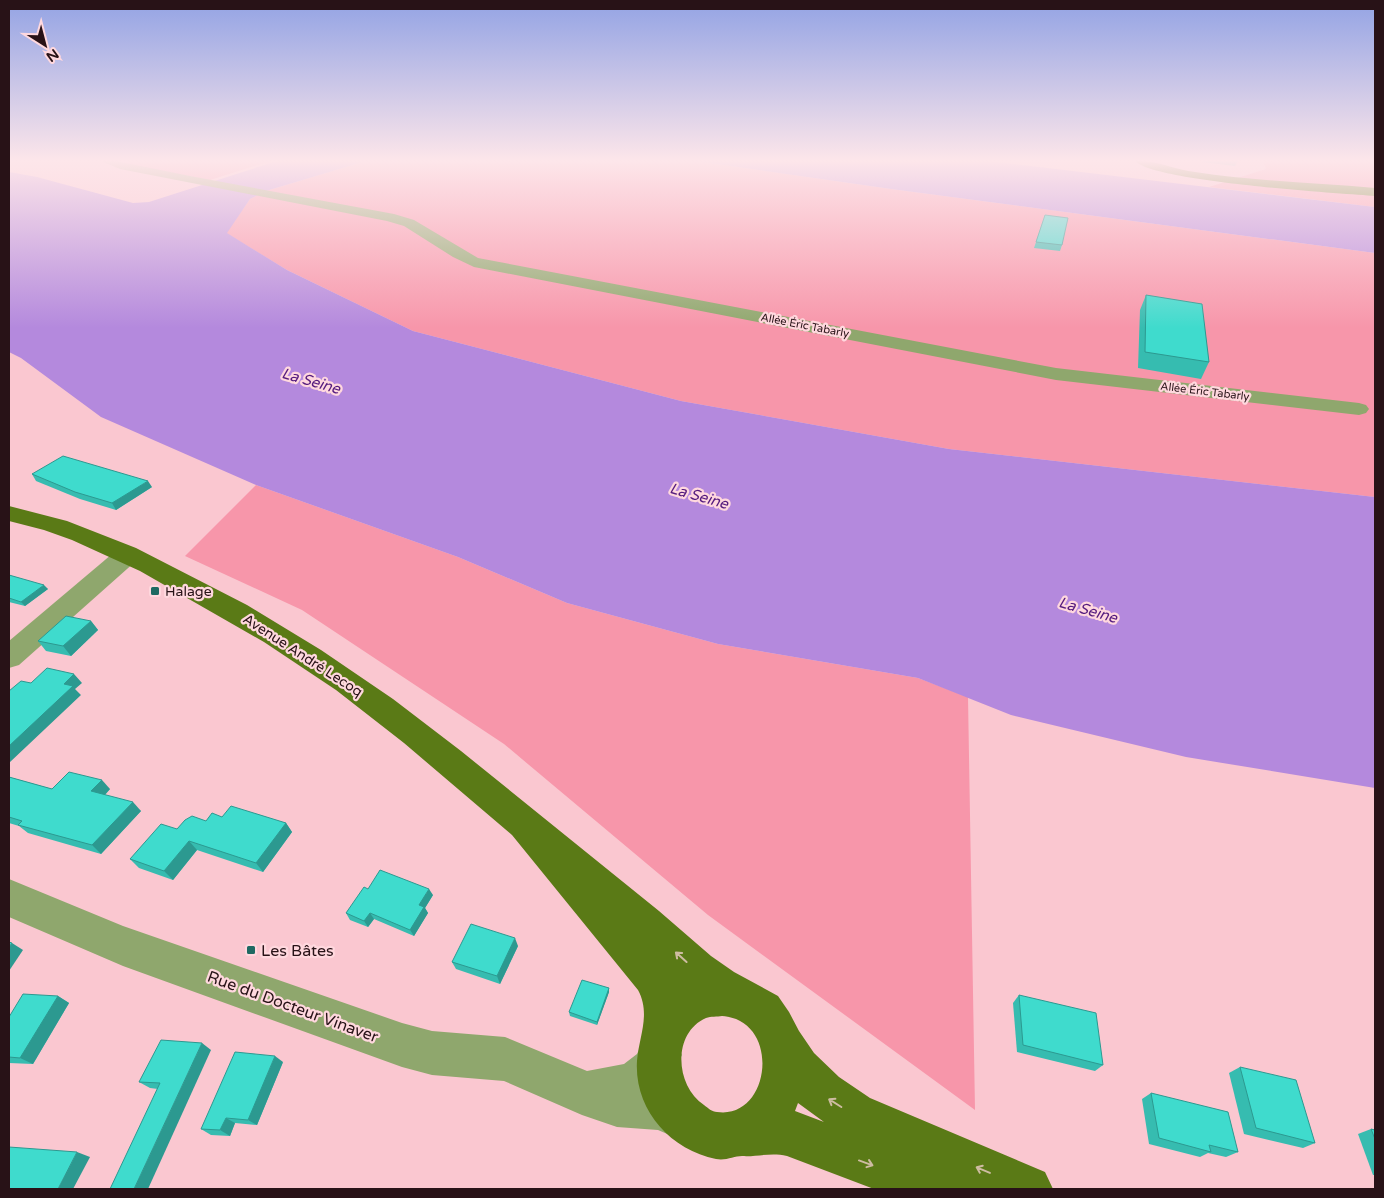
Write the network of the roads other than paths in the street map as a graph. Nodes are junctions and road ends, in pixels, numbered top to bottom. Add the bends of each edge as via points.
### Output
1 (388, 217) edge
2 (1358, 409) dead end
3 (9, 498) edge
4 (9, 513) edge
5 (57, 525) junction
6 (127, 555) junction
7 (9, 657) edge
8 (525, 824) junction
9 (9, 898) edge
10 (734, 996) junction
11 (782, 1043) junction
12 (662, 1047) junction
13 (582, 1092) junction
14 (679, 1116) junction
15 (736, 1135) junction
16 (949, 1189) edge
17 (1028, 1189) edge

1 - 2 street, Allée Éric Tabarly via 409,223 474,262 1056,374
3 - 5 main road, Avenue André Lecoq via 34,508
4 - 5 main road, Avenue André Lecoq
5 - 6 main road, Avenue André Lecoq
6 - 7 street
6 - 8 main road, Avenue André Lecoq via 239,613 317,662 402,723
10 -> 8 main road via 697,972
8 - 12 main road via 653,975 667,1020
9 - 13 street, Rue du Docteur Vinaver via 123,946 402,1045 432,1054 505,1060
10 - 11 main road via 763,1012
10 - 12 main road via 718,994 689,1004 669,1025
11 - 15 main road via 786,1063 778,1100 768,1117 753,1129
17 -> 11 main road via 854,1114 817,1090 801,1075
12 - 13 street, Rue du Docteur Vinaver via 656,1066 643,1079 605,1092
12 - 14 main road via 660,1071 663,1087
13 - 14 street, Rue du Docteur Vinaver via 617,1104 662,1107
14 - 15 main road via 706,1134
15 -> 16 main road via 774,1130 787,1132

